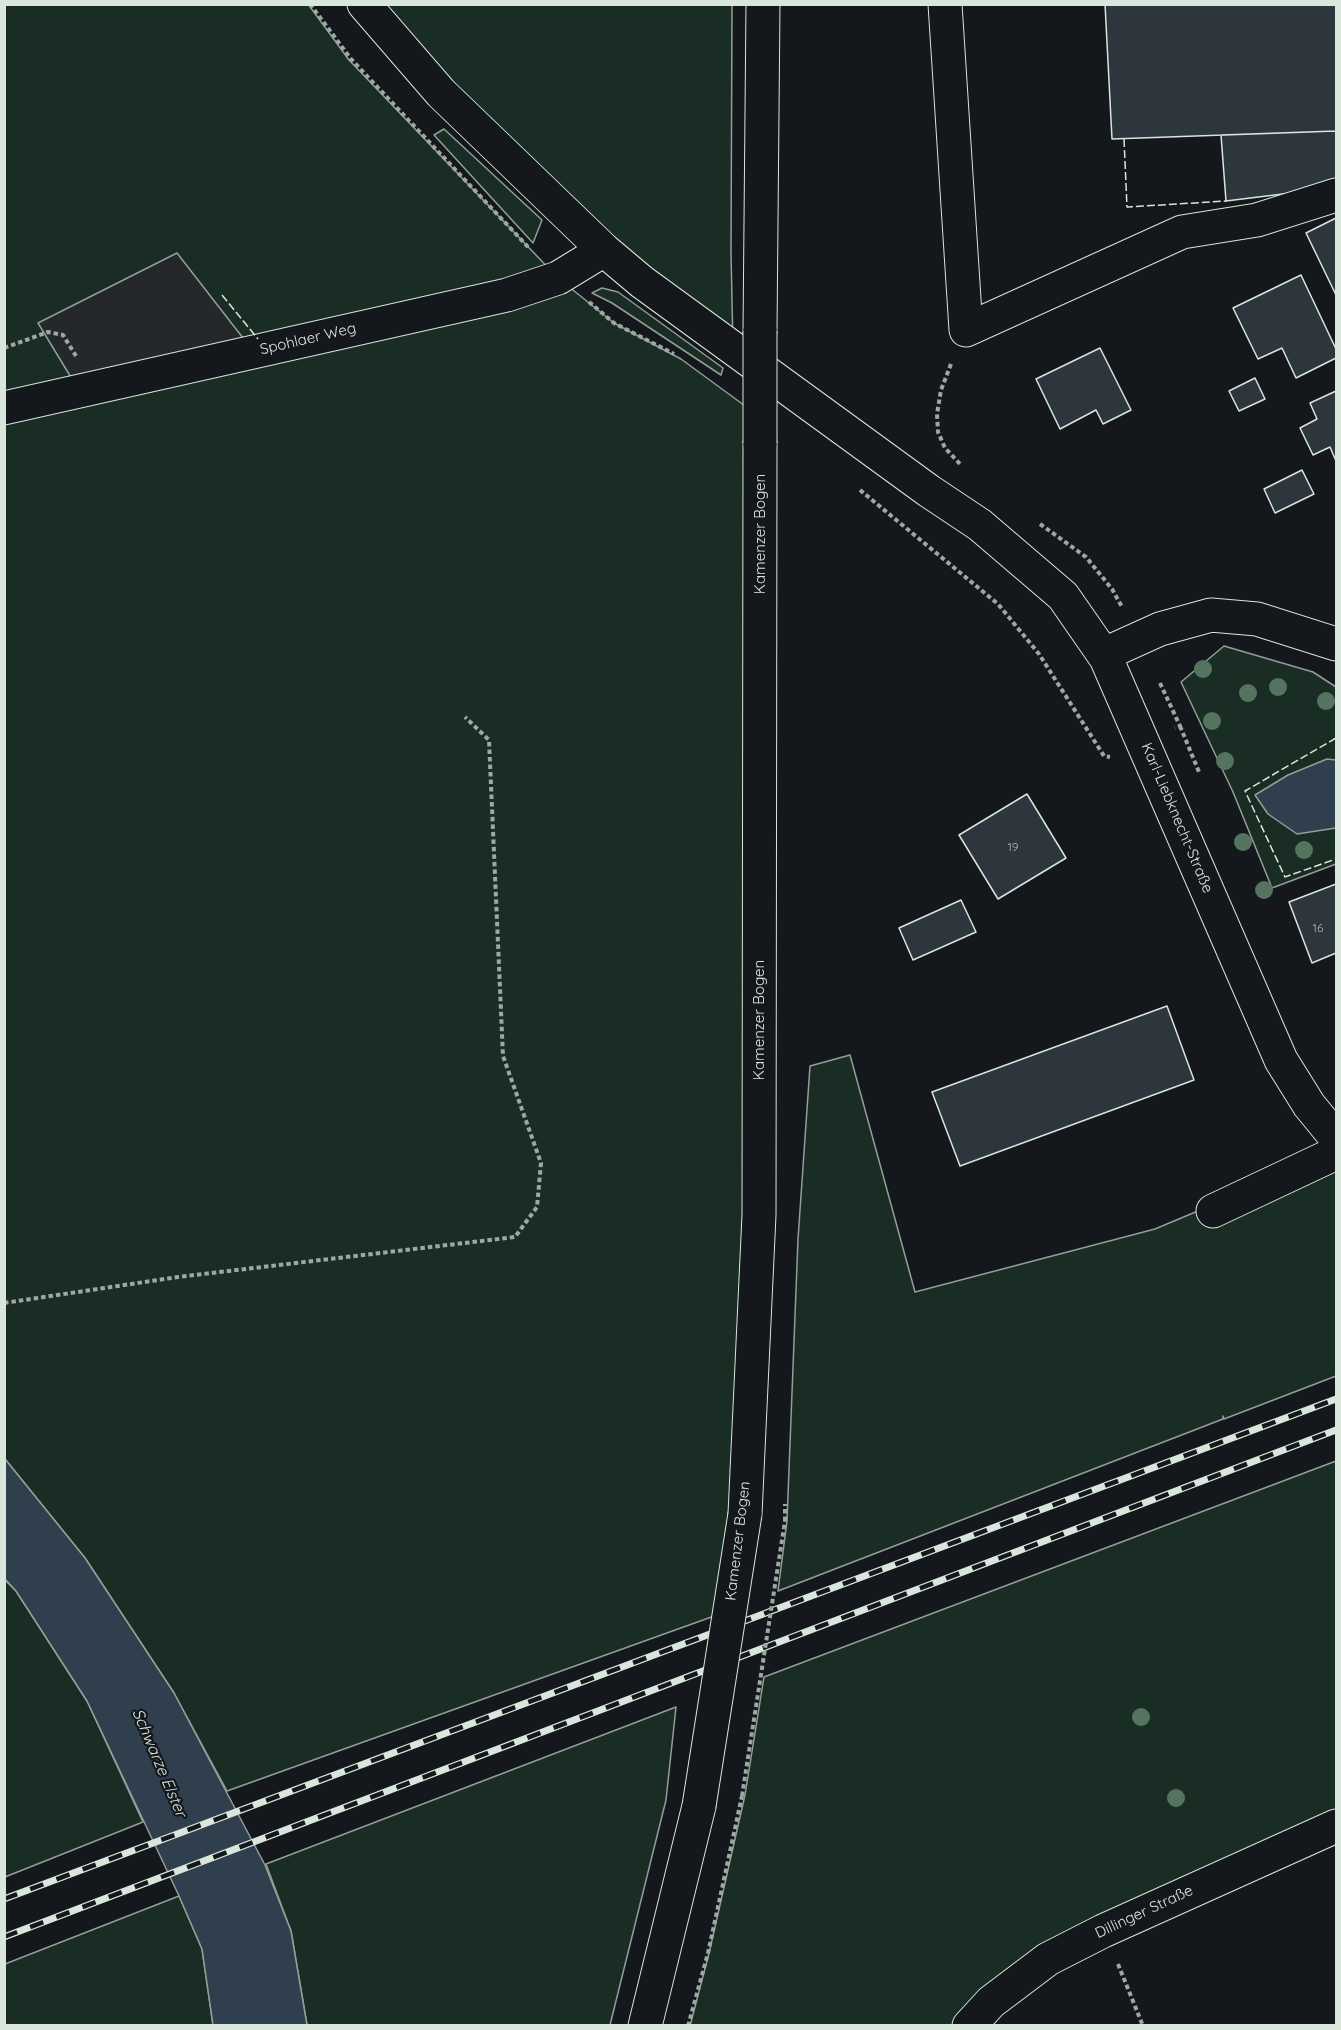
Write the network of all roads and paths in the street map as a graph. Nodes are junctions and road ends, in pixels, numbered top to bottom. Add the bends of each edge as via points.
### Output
1 (310, 4) edge
2 (364, 4) edge
3 (762, 4) edge
4 (945, 4) edge
5 (1336, 195) edge
6 (604, 250) junction
7 (558, 278) junction
8 (4, 348) edge
9 (681, 358) dead end
10 (96, 387) junction
11 (4, 408) edge
12 (851, 483) dead end
13 (1336, 644) edge
14 (1106, 657) junction
15 (465, 717) dead end
16 (1145, 743) junction
17 (1336, 1138) edge
18 (1336, 1153) edge
19 (1213, 1211) dead end
20 (4, 1303) edge
21 (785, 1521) dead end
22 (1336, 1826) edge
23 (1103, 1930) junction
24 (645, 2025) edge
25 (688, 2025) edge
26 (969, 2025) edge
27 (1143, 2025) edge

1 - 7 path via 351,59
2 - 6 main road, Karl-Liebknecht-Straße via 441,93
3 - 24 main road, Kamenzer Bogen, bridge via 759,1215 745,1514 699,1806
4 - 5 main road via 966,330 1182,232 1257,220
6 - 7 main road, Spohlaer Weg
6 - 14 main road, Karl-Liebknecht-Straße via 652,289 981,525 1063,596
7 - 9 path via 614,323
7 - 10 main road, Spohlaer Weg via 507,295
8 - 10 path via 48,332 63,335
10 - 11 main road, Spohlaer Weg
12 - 16 path via 998,604 1039,654 1104,756 1117,758
13 - 14 main road via 1257,619 1211,615 1160,628
14 - 16 main road, Karl-Liebknecht-Straße
15 - 20 path via 489,740 503,1056 541,1163 537,1207 515,1237 178,1277
16 - 17 main road, Karl-Liebknecht-Straße via 1281,1060 1309,1105
18 - 19 main road
21 - 25 path, bridge via 742,1796
22 - 23 main road, Dillinger Straße
23 - 26 main road, Dillinger Straße via 1048,1959 991,2002
23 - 27 path

